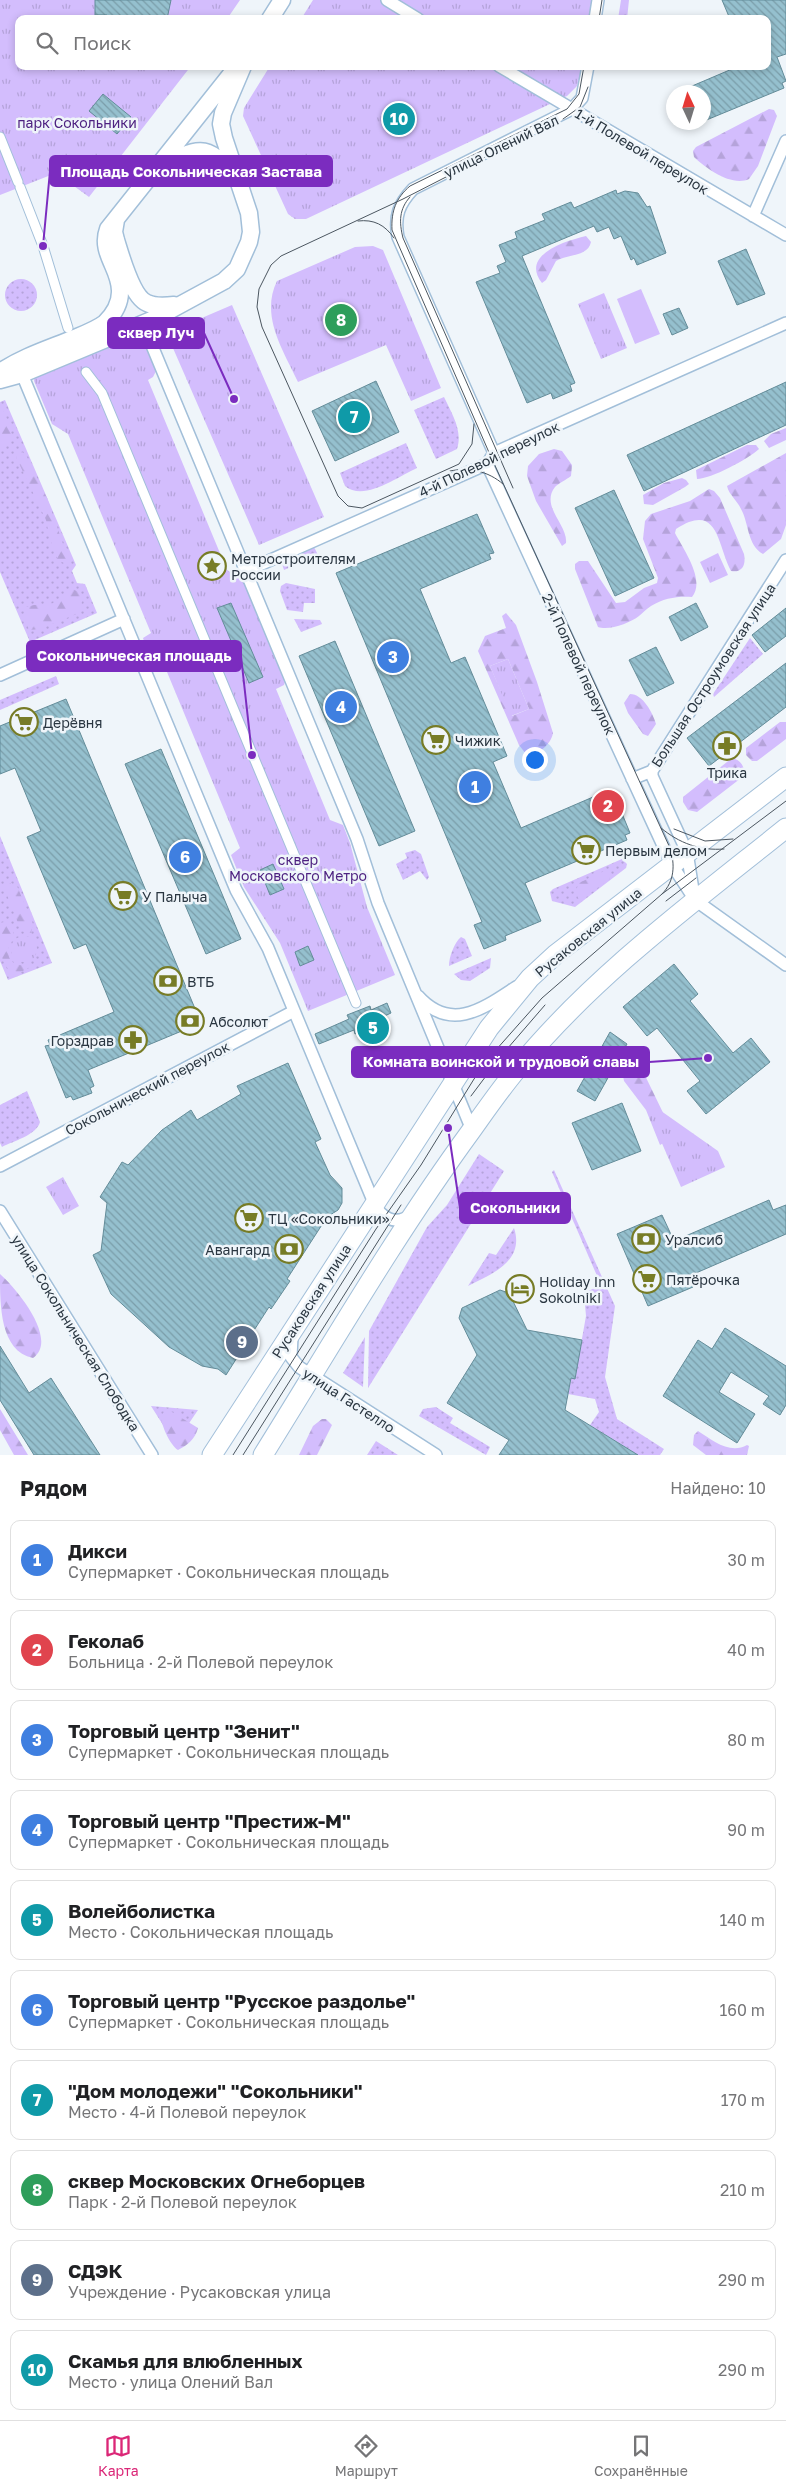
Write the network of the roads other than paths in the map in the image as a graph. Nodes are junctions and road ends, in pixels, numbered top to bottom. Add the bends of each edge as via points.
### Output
1 (282, 0) edge
2 (386, 0) edge
3 (598, 0) edge
4 (273, 15) edge
5 (411, 15) edge
6 (596, 15) edge
7 (234, 70) edge
8 (241, 70) edge
9 (506, 70) edge
10 (587, 70) edge
11 (572, 110) junction
12 (0, 137) edge
13 (786, 141) edge
14 (154, 172) junction
15 (243, 193) junction
16 (752, 216) junction
17 (116, 220) junction
18 (786, 235) edge
19 (176, 305) junction
20 (154, 319) junction
21 (786, 323) edge
22 (72, 333) junction
23 (40, 352) junction
24 (0, 372) edge
25 (86, 372) dead end
26 (22, 374) junction
27 (0, 380) edge
28 (494, 453) junction
29 (486, 464) junction
30 (786, 560) edge
31 (246, 571) junction
32 (124, 619) junction
33 (0, 675) edge
34 (652, 771) junction
35 (786, 777) edge
36 (632, 779) junction
37 (786, 828) edge
38 (687, 852) junction
39 (672, 864) junction
40 (694, 900) junction
41 (786, 965) edge
42 (530, 978) junction
43 (415, 993) junction
44 (356, 1003) dead end
45 (294, 1011) junction
46 (452, 1083) junction
47 (472, 1130) junction
48 (0, 1166) edge
49 (374, 1203) junction
50 (0, 1211) edge
51 (413, 1213) junction
52 (293, 1328) junction
53 (312, 1376) junction
54 (152, 1455) edge
55 (212, 1455) edge
56 (263, 1455) edge
57 (436, 1455) edge

1 - 4 main road
2 - 5 street
3 - 6 street
7 - 14 main road
8 - 15 main road via 221,124
9 - 11 street, 1-й Полевой переулок
10 - 11 street, улица Олений Вал via 582,98
11 - 16 street, 1-й Полевой переулок
11 - 28 street, улица Олений Вал via 413,189 398,208 398,237
12 - 22 street via 43,246
13 - 16 street
14 - 15 main road via 191,152 207,151 222,162
14 - 17 main road
15 - 19 main road via 251,232 237,269 224,281
16 - 18 street, 1-й Полевой переулок
17 - 19 main road via 116,240 139,297 155,306
17 - 22 main road via 108,229 105,242 119,283 118,304 104,323
19 - 20 main road
20 - 26 main road
20 - 31 street via 148,329 152,345
21 - 28 street, 4-й Полевой переулок
22 - 23 main road
23 - 24 main road
23 - 26 street via 22,365
25 - 44 street via 102,393
26 - 27 main road
26 - 32 street
28 - 29 street, 4-й Полевой переулок
29 - 31 street, 4-й Полевой переулок
29 - 36 street, 2-й Полевой переулок
30 - 34 street, Большая Остроумовская улица
31 - 43 street via 357,839 378,903
32 - 33 street
32 - 45 street via 236,890 268,948
34 - 36 street, Большая Остроумовская улица
34 - 38 street
35 - 38 main road, Русаковская улица
36 - 39 street, 2-й Полевой переулок
37 - 40 main road
38 - 39 main road, Русаковская улица
38 - 40 street
39 - 40 street, 2-й Полевой переулок
39 - 42 main road, Русаковская улица via 578,936
40 - 41 street
40 - 47 main road via 563,1019 517,1068
42 - 43 street via 484,1008 465,1015 434,1010
42 - 46 main road, Русаковская улица via 488,1028
43 - 46 street
45 - 48 street, Сокольнический переулок
45 - 49 street
46 - 47 street
46 - 49 main road, Русаковская улица
47 - 51 main road
49 - 51 street via 381,1215 391,1220 402,1220
49 - 52 main road, Русаковская улица
50 - 54 street, улица Сокольническая Слободка
51 - 53 main road
52 - 53 street, улица Гастелло via 291,1357
52 - 55 main road, Русаковская улица
53 - 56 main road
53 - 57 street, улица Гастелло

